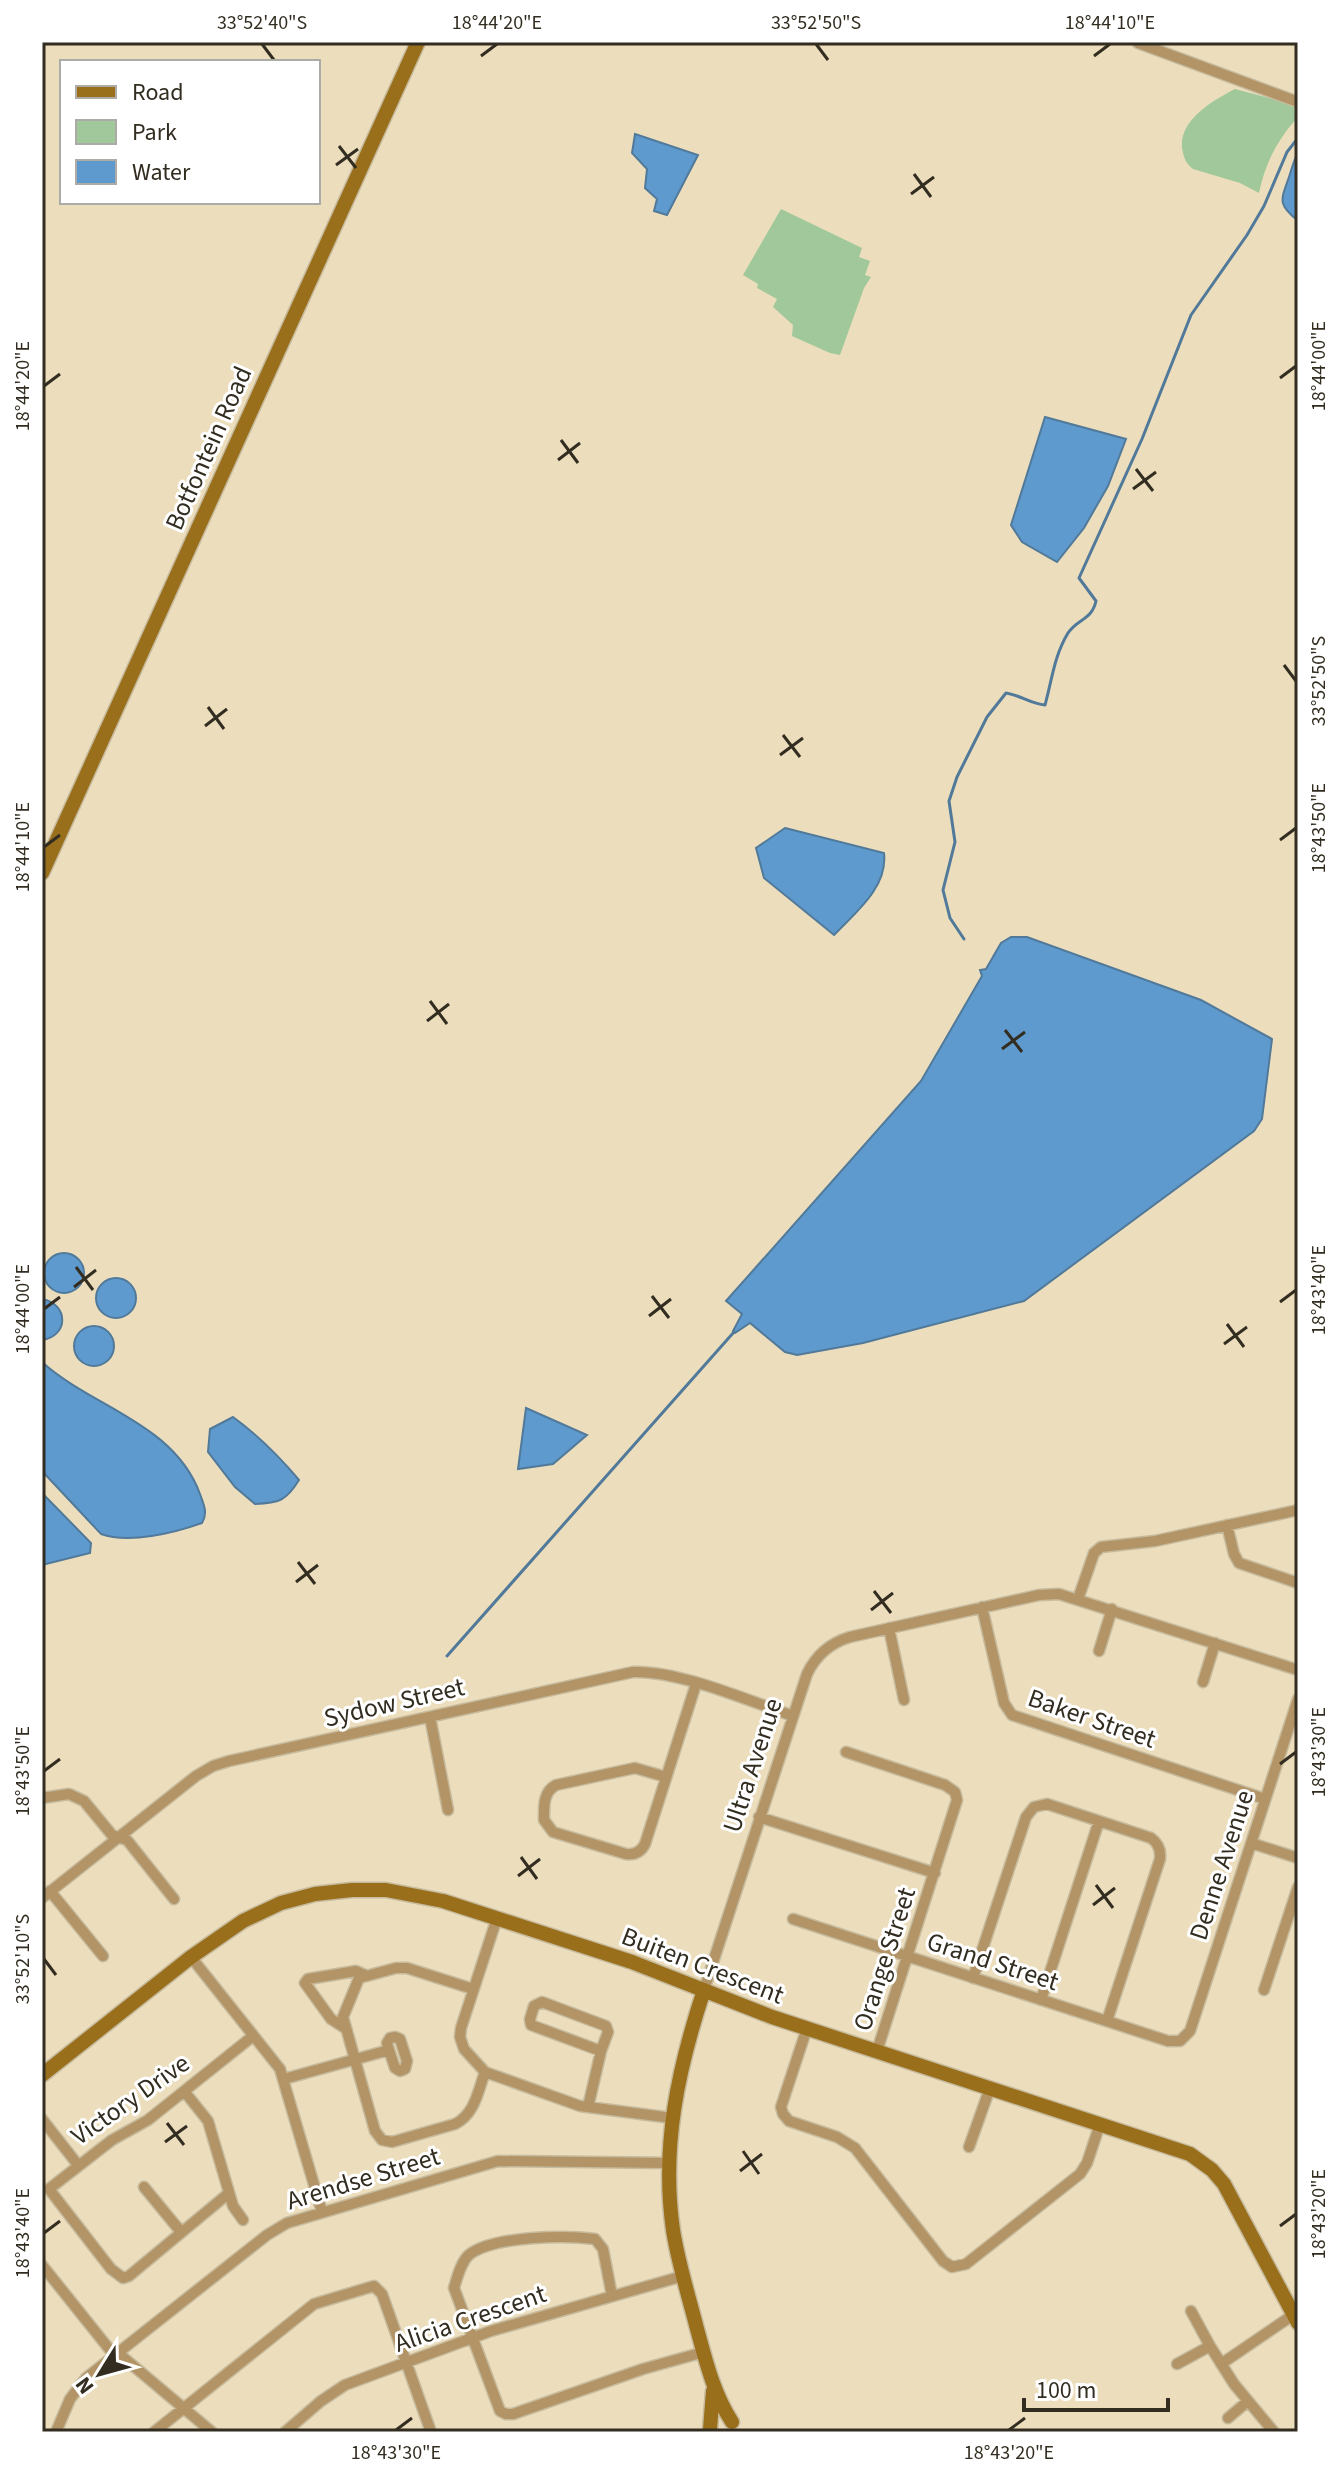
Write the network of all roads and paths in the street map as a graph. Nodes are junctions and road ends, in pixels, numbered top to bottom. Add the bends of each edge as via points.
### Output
1 (418, 42) edge
2 (1137, 42) edge
3 (1298, 102) edge
4 (42, 873) edge
5 (1298, 1510) edge
6 (1227, 1525) junction
7 (1298, 1583) edge
8 (1078, 1599) junction
9 (982, 1607) junction
10 (1112, 1609) junction
11 (889, 1628) junction
12 (1215, 1643) junction
13 (1099, 1651) dead end
14 (1298, 1670) edge
15 (1203, 1682) dead end
16 (696, 1684) junction
17 (1298, 1699) edge
18 (904, 1700) dead end
19 (793, 1716) junction
20 (430, 1717) junction
21 (846, 1752) dead end
22 (666, 1777) junction
23 (42, 1798) edge
24 (1265, 1799) junction
25 (448, 1810) dead end
26 (759, 1817) junction
27 (1099, 1821) junction
28 (119, 1837) junction
29 (1251, 1843) junction
30 (1298, 1858) edge
31 (935, 1873) junction
32 (1298, 1887) edge
33 (46, 1894) edge
34 (174, 1899) dead end
35 (497, 1918) junction
36 (793, 1919) dead end
37 (103, 1956) dead end
38 (191, 1957) junction
39 (908, 1957) junction
40 (365, 1975) junction
41 (973, 1978) junction
42 (473, 1989) junction
43 (704, 1990) junction
44 (1264, 1990) dead end
45 (1041, 2000) junction
46 (1107, 2021) junction
47 (345, 2028) junction
48 (807, 2028) junction
49 (253, 2036) junction
50 (1180, 2041) joint
51 (389, 2050) dead end
52 (601, 2051) junction
53 (877, 2051) junction
54 (354, 2059) junction
55 (485, 2072) junction
56 (42, 2075) edge
57 (284, 2079) junction
58 (990, 2088) junction
59 (184, 2091) junction
60 (588, 2107) junction
61 (672, 2118) junction
62 (42, 2119) edge
63 (1100, 2124) junction
64 (969, 2147) dead end
65 (669, 2163) junction
66 (78, 2165) junction
67 (144, 2187) dead end
68 (229, 2193) junction
69 (322, 2212) junction
70 (243, 2220) dead end
71 (181, 2232) junction
72 (42, 2265) edge
73 (683, 2276) junction
74 (612, 2296) junction
75 (1191, 2311) dead end
76 (1295, 2319) edge
77 (472, 2337) junction
78 (1210, 2346) junction
79 (704, 2352) junction
80 (116, 2354) junction
81 (407, 2362) junction
82 (1177, 2364) dead end
83 (1221, 2364) junction
84 (712, 2379) junction
85 (1248, 2401) junction
86 (183, 2408) junction
87 (1228, 2418) dead end
88 (736, 2427) edge
89 (709, 2431) edge
90 (56, 2432) edge
91 (154, 2432) edge
92 (212, 2432) edge
93 (285, 2432) edge
94 (431, 2432) edge
95 (1274, 2432) edge

1 - 4 street, Botfontein Road
2 - 3 street
5 - 6 street
6 - 7 street via 1239,1563
6 - 8 street via 1101,1547
8 - 9 street, Ultra Avenue via 1046,1593
8 - 10 street, Ultra Avenue
9 - 11 street, Ultra Avenue
9 - 24 street, Baker Street via 1004,1703 1012,1715
10 - 12 street, Ultra Avenue
10 - 13 street
11 - 18 street
11 - 19 street, Ultra Avenue via 842,1639 822,1652 807,1674
12 - 14 street, Ultra Avenue
12 - 15 street
16 - 19 street, Sydow Street
16 - 20 street, Sydow Street via 655,1672 633,1672
16 - 22 street
17 - 24 street, Denne Avenue
19 - 26 street, Ultra Avenue
20 - 25 street
20 - 28 street, Sydow Street via 213,1766
21 - 31 street via 955,1792 957,1805
22 - 22 street via 645,1844 634,1855 553,1832 544,1820 545,1799 556,1785 635,1768
23 - 28 street via 64,1793 79,1797
24 - 29 street, Denne Avenue
26 - 31 street, Orange Street
26 - 43 street, Ultra Avenue
27 - 41 street via 1047,1804 1030,1810
27 - 45 street
27 - 46 street via 1151,1838 1161,1855
28 - 33 street, Sydow Street
28 - 34 street
29 - 30 street
29 - 50 street, Denne Avenue via 1190,2031
31 - 39 street, Orange Street
32 - 44 street
33 - 37 street
35 - 38 street, Buiten Crescent via 411,1893 315,1894 243,1921
35 - 42 street
35 - 43 street, Buiten Crescent
36 - 39 street, Grand Street
38 - 49 street
38 - 56 street, Buiten Crescent
39 - 41 street, Grand Street
39 - 53 street, Orange Street
40 - 42 street via 404,1967
40 - 47 street via 356,1982 343,2012
40 - 47 street via 356,1971 305,1983 331,2019
41 - 45 street, Grand Street
42 - 55 street via 460,2037
43 - 48 street, Buiten Crescent
43 - 61 street, Ultra Avenue
45 - 46 street, Grand Street
46 - 50 street, Grand Street
47 - 54 street
48 - 53 street, Buiten Crescent
48 - 63 street via 783,2114 855,2148 952,2267 966,2264 1080,2174
49 - 57 street
49 - 59 street, Victory Drive
51 - 54 street
52 - 52 street via 531,2025 535,2004 604,2025 608,2032
52 - 60 street
53 - 58 street, Buiten Crescent
54 - 55 street via 375,2131 389,2142 464,2118
54 - 57 street
55 - 60 street
57 - 69 street
58 - 63 street, Buiten Crescent
58 - 64 street
59 - 66 street, Victory Drive
59 - 68 street via 208,2121
60 - 61 street
61 - 65 street, Ultra Avenue
62 - 66 street, Victory Drive
63 - 76 street, Buiten Crescent via 1181,2150 1212,2170
65 - 69 street, Arendse Street via 498,2161
65 - 73 street, Ultra Avenue
66 - 71 street via 49,2189 117,2276 129,2276
67 - 71 street
68 - 70 street
68 - 71 street
69 - 80 street, Arendse Street via 267,2235
72 - 80 street
73 - 74 street, Alicia Crescent
73 - 79 street, Ultra Avenue
74 - 77 street, Alicia Crescent
74 - 77 street via 603,2249 595,2239 505,2242 469,2255 455,2284
75 - 78 street
76 - 83 street
77 - 79 street via 498,2409 509,2415
77 - 81 street, Alicia Crescent
78 - 82 street
78 - 83 street
79 - 84 street, Ultra Avenue
80 - 86 street
80 - 90 street, Arendse Street via 78,2386
81 - 86 street via 382,2294 368,2286 314,2304
81 - 93 street, Alicia Crescent via 345,2385
81 - 94 street
83 - 85 street
84 - 88 street, Ultra Avenue
84 - 89 street, Ultra Avenue
85 - 87 street
85 - 95 street
86 - 91 street
86 - 92 street
88 - 89 street via 719,2420

